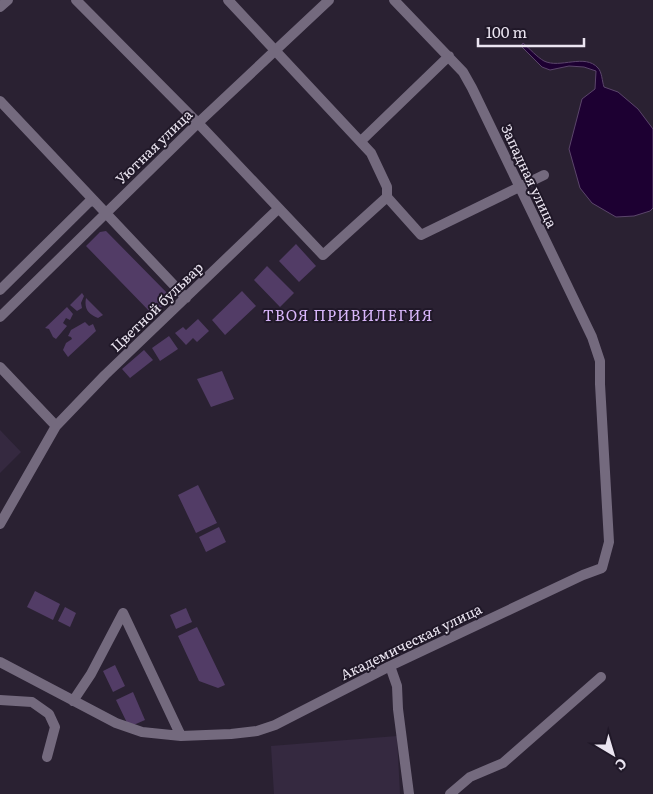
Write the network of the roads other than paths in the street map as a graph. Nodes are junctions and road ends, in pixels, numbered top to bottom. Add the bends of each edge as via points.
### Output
1 (8, 0) edge
2 (76, 0) edge
3 (228, 0) edge
4 (329, 0) edge
5 (394, 0) edge
6 (0, 7) edge
7 (275, 52) junction
8 (449, 56) junction
9 (0, 101) edge
10 (198, 123) junction
11 (361, 142) junction
12 (544, 175) dead end
13 (519, 187) junction
14 (387, 197) junction
15 (94, 201) junction
16 (278, 209) junction
17 (105, 214) junction
18 (0, 290) edge
19 (186, 298) junction
20 (0, 317) edge
21 (0, 367) edge
22 (600, 384) joint
23 (56, 426) junction
24 (0, 524) edge
25 (0, 662) edge
26 (390, 666) junction
27 (601, 677) dead end
28 (0, 700) edge
29 (73, 701) junction
30 (181, 736) junction
31 (47, 757) dead end
32 (409, 794) edge
33 (450, 794) edge

1 - 6 street
2 - 10 street
3 - 7 street
4 - 7 street, Уютная улица
5 - 8 street, Западная улица
7 - 10 street, Уютная улица
7 - 11 street
8 - 11 street
8 - 13 street, Западная улица via 472,88
9 - 15 street
10 - 16 street
10 - 17 street, Уютная улица
11 - 14 street via 371,153 387,187
12 - 13 street
13 - 14 street via 421,235
13 - 22 street, Западная улица via 592,337 600,361
14 - 16 street via 323,255
15 - 17 street
15 - 18 street
16 - 19 street, Цветной бульвар
17 - 19 street
17 - 20 street, Уютная улица
19 - 23 street, Цветной бульвар
21 - 23 street
22 - 26 street, Академическая улица via 610,542 602,568
23 - 24 street, Цветной бульвар
25 - 29 street, Академическая улица
26 - 30 street, Академическая улица via 267,729
26 - 32 street via 397,686
27 - 33 street via 503,763 470,776
28 - 31 street via 32,702 49,714 55,727
29 - 30 street, Академическая улица via 142,732
29 - 30 street via 123,613

